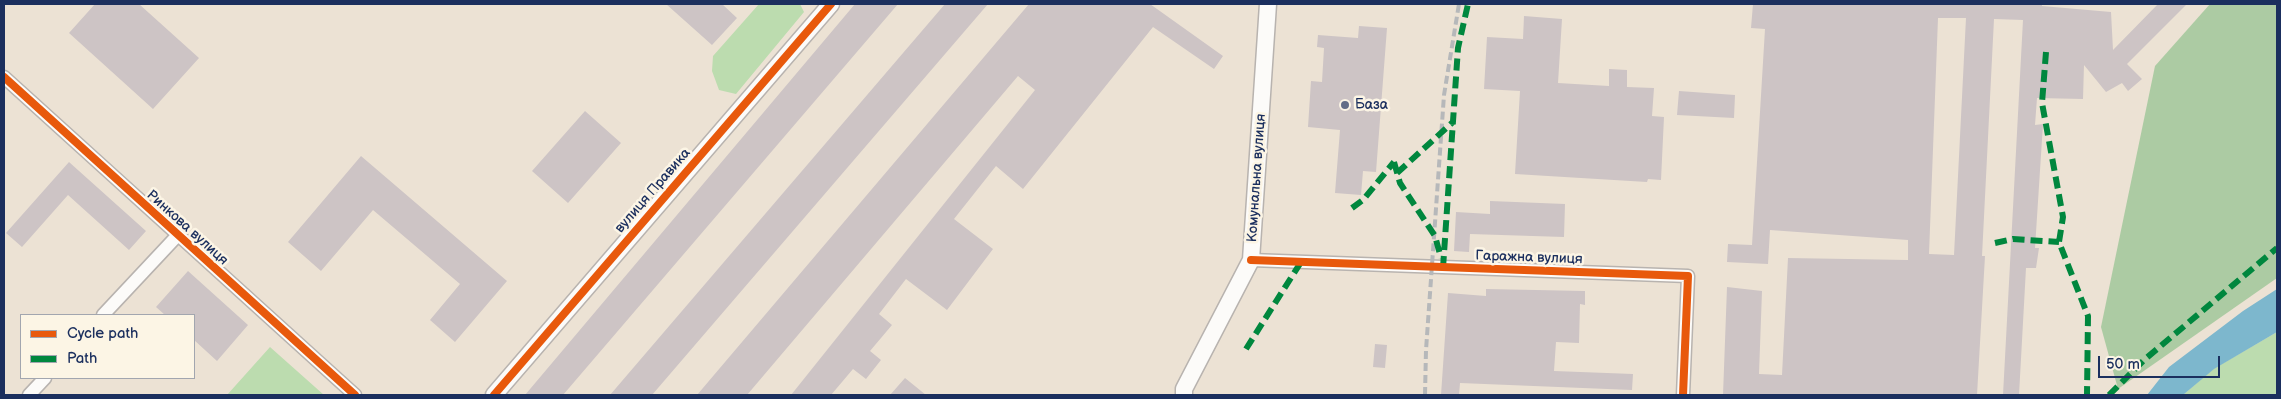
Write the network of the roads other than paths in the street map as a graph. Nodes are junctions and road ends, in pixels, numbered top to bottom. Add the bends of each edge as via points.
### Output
1 (831, 4) edge
2 (1268, 4) edge
3 (4, 78) edge
4 (177, 236) junction
5 (1251, 260) junction
6 (104, 314) edge
7 (44, 379) edge
8 (29, 395) edge
9 (355, 395) edge
10 (494, 395) edge
11 (1184, 395) edge
12 (1683, 395) edge

1 - 10 street, вулиця Правика
2 - 5 street, Комунальна вулиця
3 - 4 street, Ринкова вулиця
4 - 6 street
4 - 9 street, Ринкова вулиця
5 - 11 street, Комунальна вулиця via 1184,389
5 - 12 street, Гаражна вулиця via 1688,276
7 - 8 street

